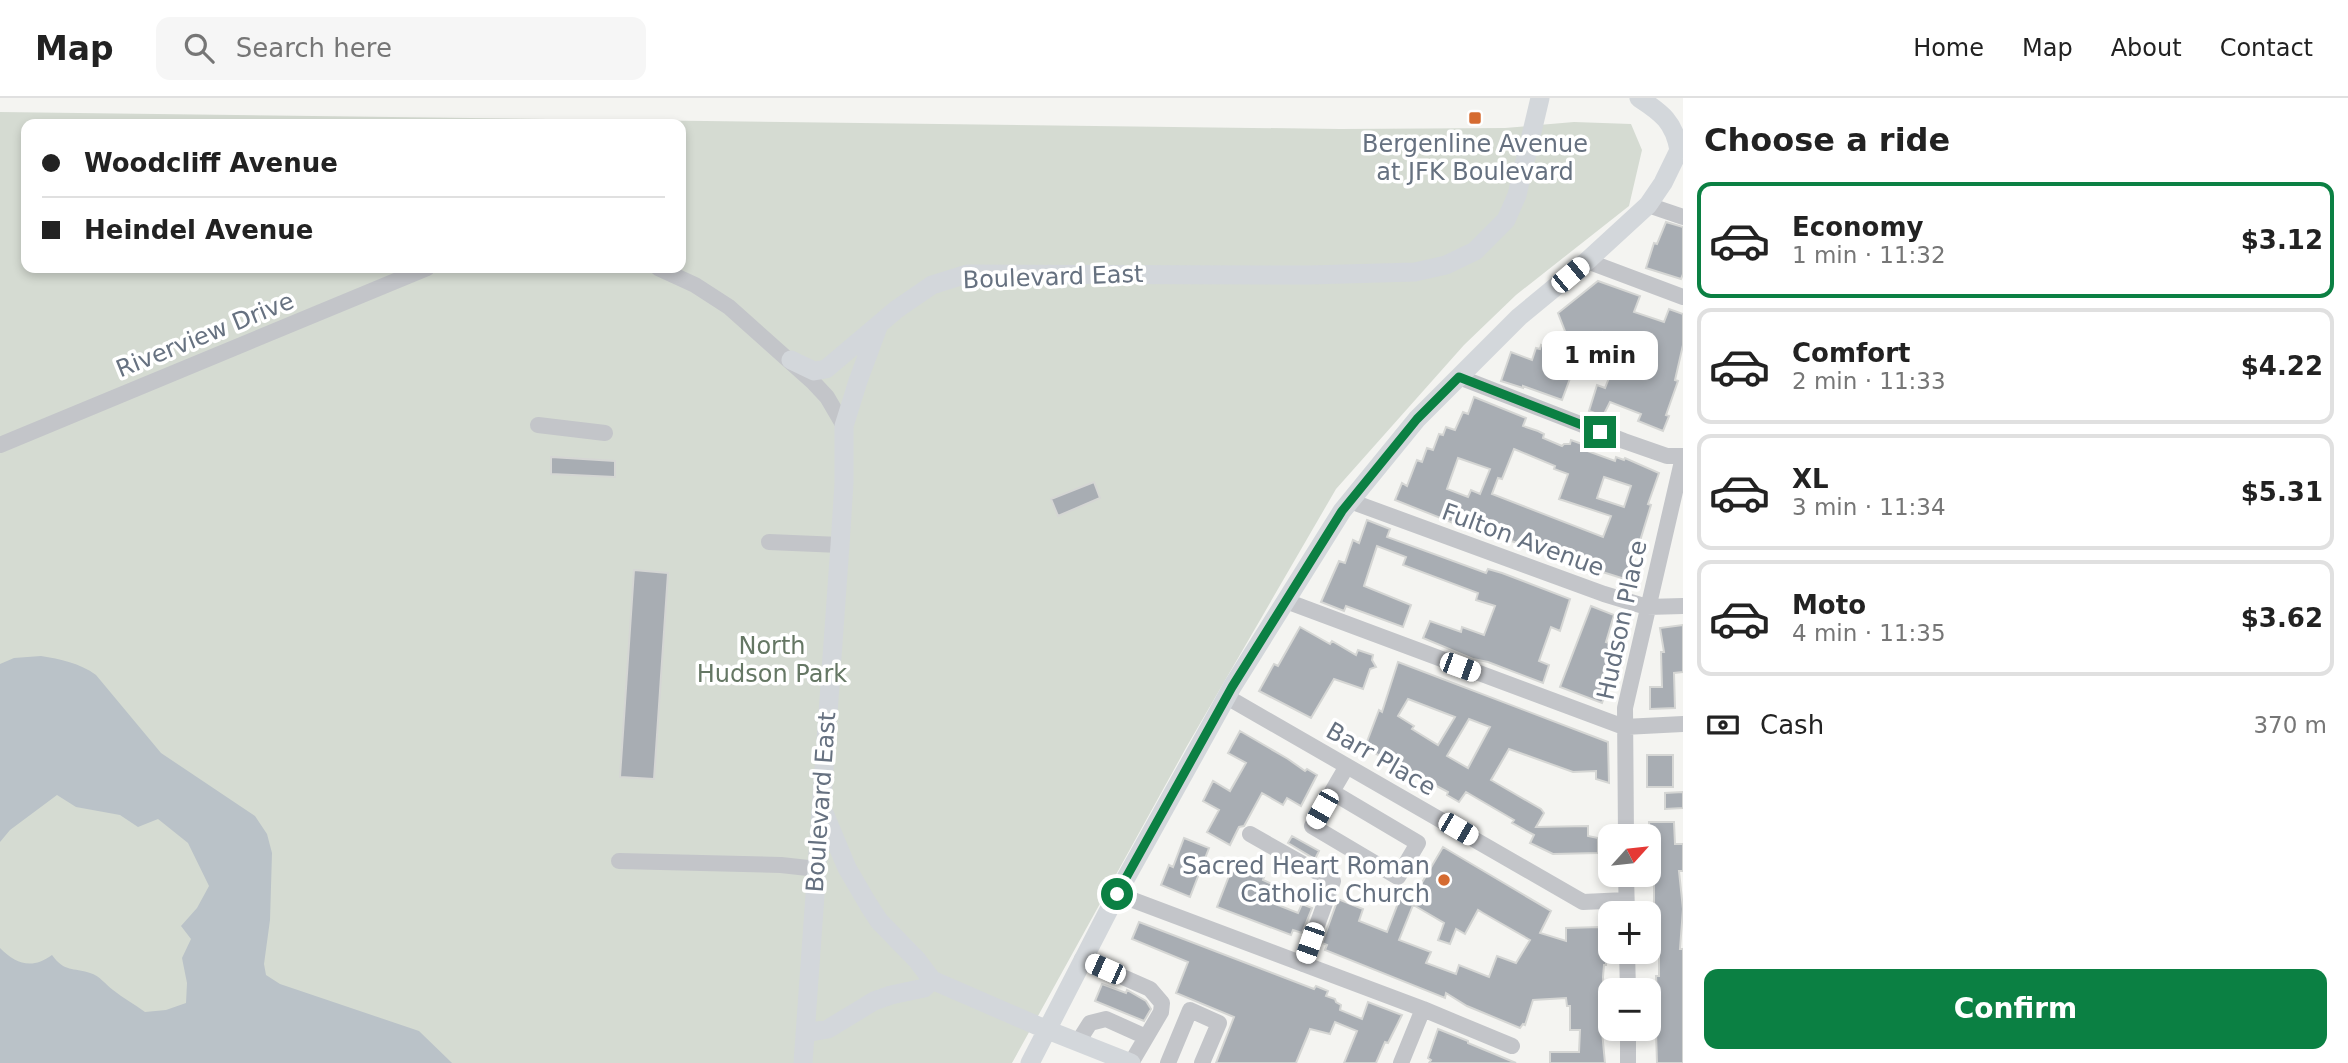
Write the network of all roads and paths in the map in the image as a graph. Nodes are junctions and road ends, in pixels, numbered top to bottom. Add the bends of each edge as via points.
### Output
1 (1540, 98) edge
2 (1639, 98) edge
3 (1681, 146) edge
4 (1648, 205) junction
5 (1683, 217) edge
6 (1587, 261) junction
7 (416, 273) edge
8 (669, 273) edge
9 (1683, 297) edge
10 (879, 327) junction
11 (791, 360) junction
12 (1459, 377) junction
13 (538, 425) dead end
14 (844, 426) junction
15 (605, 433) dead end
16 (0, 445) edge
17 (1683, 457) edge
18 (1350, 501) junction
19 (769, 542) dead end
20 (840, 545) junction
21 (1286, 601) junction
22 (1683, 606) edge
23 (1647, 607) junction
24 (1227, 696) junction
25 (1683, 724) edge
26 (1625, 727) junction
27 (1347, 766) junction
28 (1332, 792) junction
29 (821, 806) junction
30 (1626, 824) edge
31 (1250, 834) dead end
32 (620, 861) dead end
33 (817, 869) junction
34 (1117, 894) junction
35 (1598, 904) edge
36 (1082, 959) junction
37 (1303, 964) junction
38 (932, 980) junction
39 (1423, 1009) junction
40 (1045, 1030) junction
41 (805, 1033) junction
42 (1146, 1037) junction
43 (1628, 1041) edge
44 (1079, 1042) junction
45 (1512, 1046) dead end
46 (803, 1063) edge
47 (1030, 1063) edge
48 (1131, 1063) edge
49 (1168, 1063) edge
50 (1202, 1063) edge
51 (1401, 1063) edge
52 (1628, 1063) edge

1 - 10 main road, Boulevard East via 1517,195 1506,220 1475,251 1446,265 1415,272 1309,275 967,274 932,285
2 - 3 main road via 1667,119
3 - 4 main road
4 - 5 street
4 - 6 main road
6 - 9 street
6 - 12 main road via 1518,317
7 - 16 street, Riverview Drive
8 - 11 street via 729,307
10 - 11 main road via 824,369 814,371
10 - 14 main road, Boulevard East
11 - 14 street via 827,397
12 - 17 street via 1624,441
12 - 18 main road via 1417,419
13 - 15 street
14 - 20 main road, Boulevard East
17 - 23 street, Hudson Place
18 - 21 main road
18 - 23 street, Fulton Avenue
19 - 20 street
20 - 29 main road, Boulevard East
21 - 24 main road
21 - 26 street
22 - 23 street, Fulton Avenue
23 - 26 street, Hudson Place
24 - 27 street, Barr Place
24 - 34 main road
25 - 26 street
26 - 30 street, Hudson Place
27 - 28 street
27 - 35 street, Barr Place via 1583,902
28 - 28 street via 1418,843 1398,877 1312,826
29 - 33 main road, Boulevard East
29 - 38 main road via 868,904
31 - 37 street via 1333,881
32 - 33 street via 781,864
33 - 41 main road, Boulevard East
34 - 36 main road
34 - 37 street
36 - 40 main road
36 - 42 street via 1158,995 1161,1013
37 - 39 street
38 - 40 main road
38 - 41 main road via 924,988 873,1001 828,1029
39 - 45 street
39 - 51 street
40 - 44 main road
40 - 47 main road
41 - 46 main road, Boulevard East
42 - 44 street via 1106,1018 1090,1023
42 - 48 street
43 - 52 street
44 - 48 main road
49 - 50 street via 1190,1010 1219,1023

